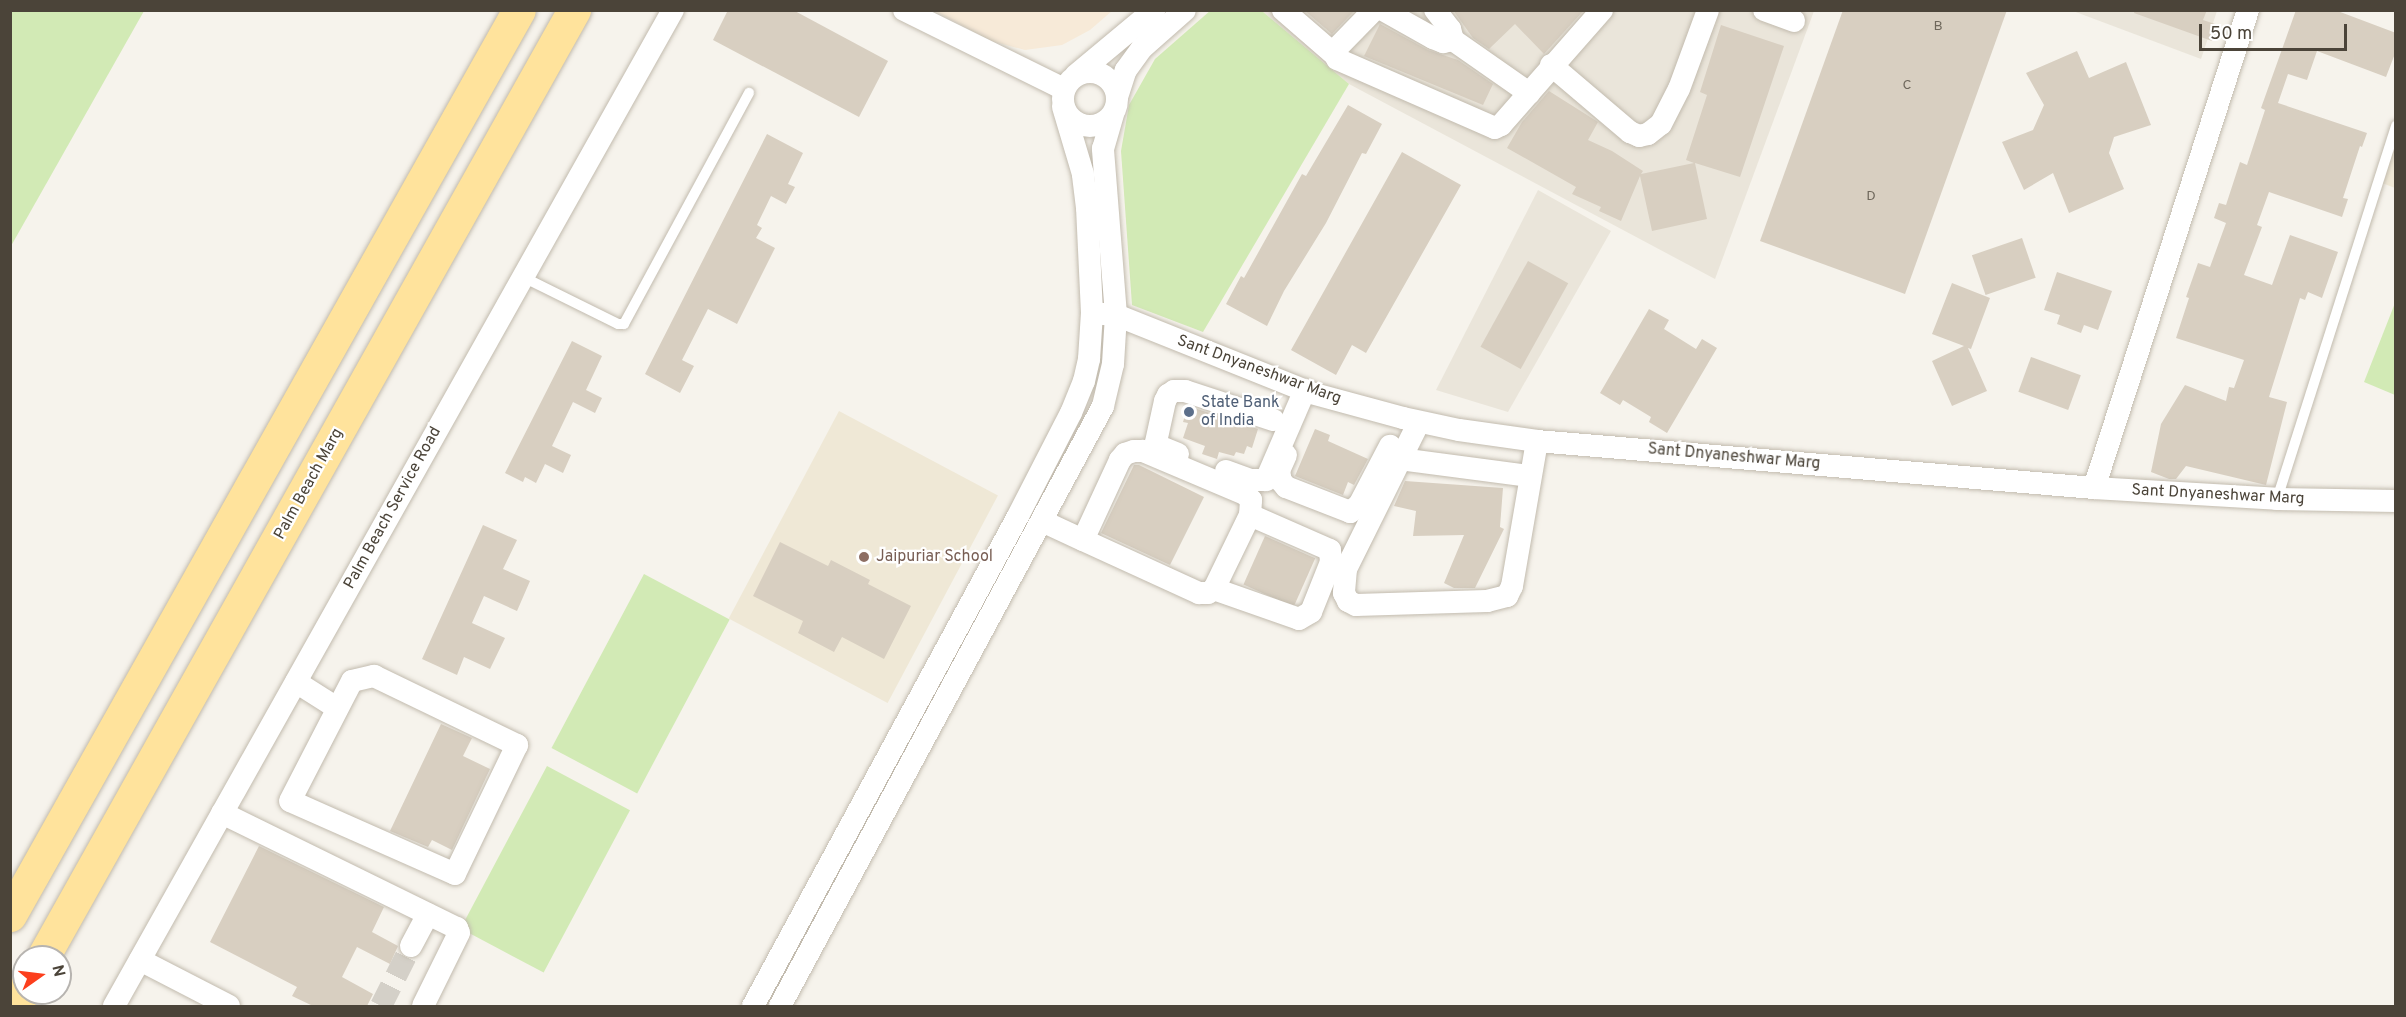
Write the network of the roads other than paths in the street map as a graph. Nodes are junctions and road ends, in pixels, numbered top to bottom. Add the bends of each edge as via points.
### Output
1 (519, 10) edge
2 (574, 10) edge
3 (673, 10) edge
4 (904, 10) edge
5 (1154, 10) edge
6 (1185, 10) edge
7 (1283, 10) edge
8 (1374, 10) edge
9 (1383, 10) edge
10 (1435, 10) edge
11 (1602, 10) edge
12 (1708, 10) edge
13 (1764, 10) edge
14 (2248, 10) edge
15 (1794, 21) dead end
16 (1453, 40) junction
17 (1335, 55) junction
18 (1551, 65) junction
19 (1067, 91) junction
20 (749, 93) dead end
21 (1529, 93) junction
22 (1115, 106) junction
23 (2396, 125) edge
24 (523, 277) junction
25 (1092, 313) junction
26 (1116, 315) junction
27 (1308, 392) junction
28 (1273, 420) dead end
29 (1411, 420) junction
30 (1459, 430) junction
31 (1537, 441) junction
32 (1400, 459) junction
33 (1454, 466) junction
34 (1530, 476) junction
35 (2094, 488) junction
36 (2277, 500) junction
37 (2396, 501) edge
38 (1250, 515) junction
39 (1042, 521) junction
40 (1083, 540) junction
41 (1214, 589) junction
42 (296, 682) junction
43 (337, 708) junction
44 (222, 813) junction
45 (428, 914) junction
46 (10, 915) edge
47 (50, 945) edge
48 (411, 946) tunnel mouth
49 (140, 960) junction
50 (114, 1006) edge
51 (229, 1006) edge
52 (423, 1006) edge
53 (753, 1006) edge
54 (780, 1006) edge

1 - 46 main road
2 - 47 main road, Palm Beach Marg
3 - 24 street, Palm Beach Service Road
4 - 19 street
5 - 19 street
6 - 22 street via 1142,48 1126,70
7 - 17 street
8 - 17 street via 1336,49
9 - 16 street via 1443,42
10 - 16 street via 1450,29
11 - 18 street
12 - 18 street via 1679,89 1661,124 1648,134 1630,132
13 - 15 street
14 - 35 street
16 - 21 street
17 - 21 street via 1337,60 1495,128
18 - 21 street
19 - 22 street via 1083,72 1102,75 1109,80
19 - 22 street via 1073,122 1090,127 1107,121
19 - 25 street via 1087,208
20 - 24 lane via 624,324
22 - 26 street via 1103,148
23 - 36 lane
24 - 42 street, Palm Beach Service Road
25 - 26 street, Sant Dnyaneshwar Marg
25 - 53 street via 1089,359 1071,413
26 - 27 street, Sant Dnyaneshwar Marg
26 - 39 street via 1113,364 1103,406
27 - 28 street via 1266,480 1251,480 1158,447 1156,442 1165,401 1174,392 1185,391
27 - 29 street, Sant Dnyaneshwar Marg
27 - 29 street via 1279,471 1281,481 1286,487 1342,511 1350,512 1359,505
29 - 30 street, Sant Dnyaneshwar Marg
29 - 32 street
30 - 31 street, Sant Dnyaneshwar Marg
30 - 33 street
31 - 34 street
31 - 35 street, Sant Dnyaneshwar Marg
32 - 33 street
32 - 34 street via 1346,569 1344,593 1356,605 1487,601 1507,596 1512,586
33 - 34 street
35 - 36 street, Sant Dnyaneshwar Marg
36 - 37 street, Sant Dnyaneshwar Marg
38 - 40 street via 1251,500 1245,494 1143,451 1134,451 1120,460
38 - 41 street
38 - 41 street via 1330,550 1330,562 1311,612 1299,619
39 - 40 street
39 - 54 street
40 - 41 street via 1199,593
42 - 43 street
42 - 44 street, Palm Beach Service Road
43 - 43 street via 290,801 455,874 517,746 374,676 352,681
44 - 45 street
44 - 49 street, Palm Beach Service Road
45 - 48 street
45 - 52 street via 457,928 459,933
49 - 50 street, Palm Beach Service Road
49 - 51 street

